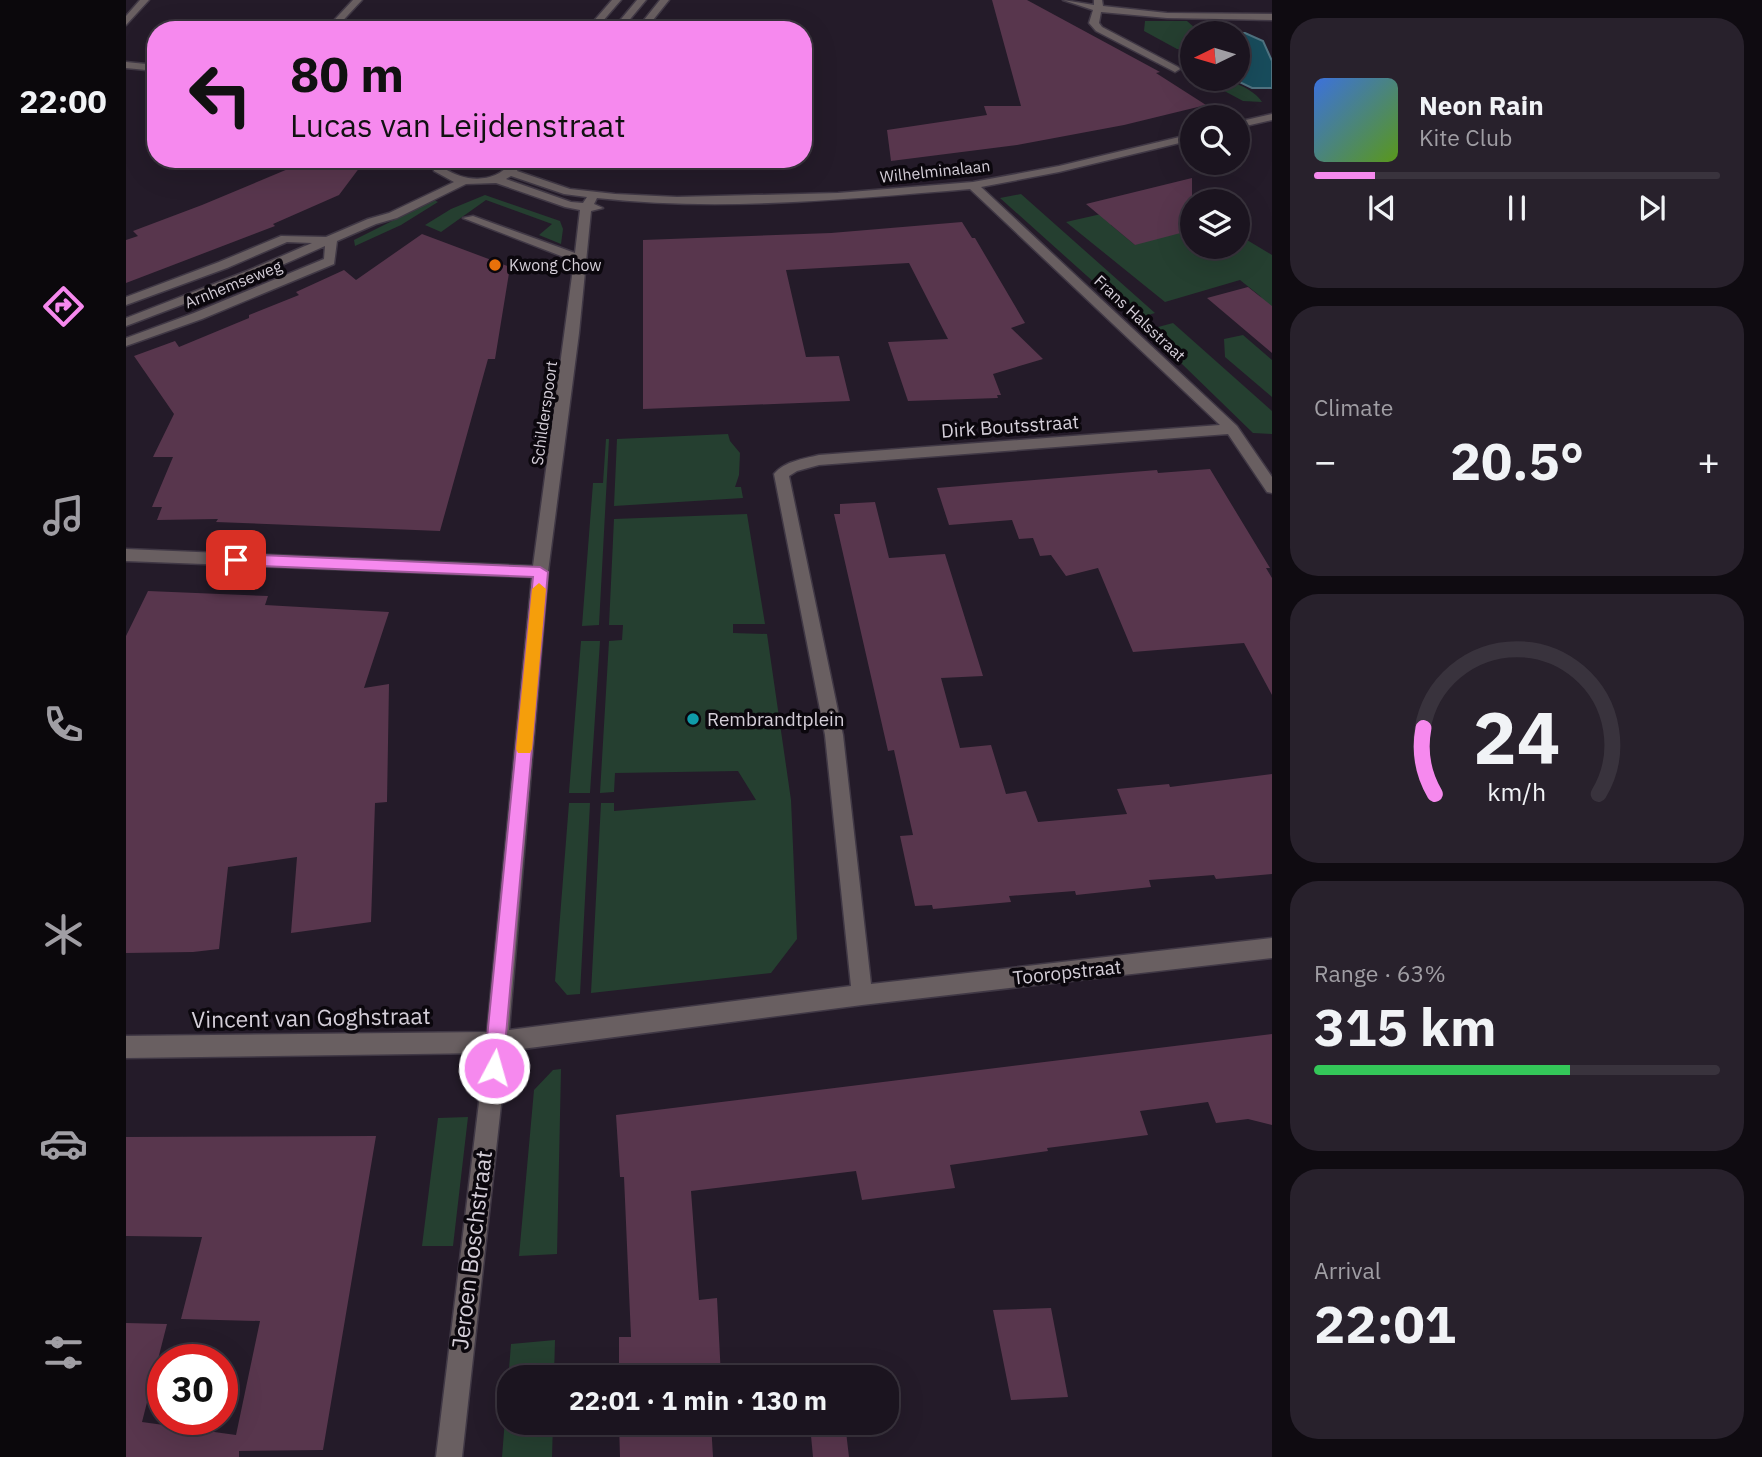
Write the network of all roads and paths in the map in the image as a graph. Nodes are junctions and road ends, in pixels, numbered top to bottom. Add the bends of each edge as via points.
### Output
1 (145, 0) edge
2 (358, 0) edge
3 (617, 0) edge
4 (642, 0) edge
5 (665, 0) edge
6 (1067, 0) edge
7 (1099, 4) edge
8 (1272, 17) edge
9 (338, 21) edge
10 (598, 21) edge
11 (624, 21) edge
12 (648, 21) edge
13 (126, 22) edge
14 (126, 65) edge
15 (147, 67) edge
16 (1175, 69) dead end
17 (1272, 117) edge
18 (1250, 122) edge
19 (1180, 140) edge
20 (438, 168) edge
21 (512, 168) edge
22 (510, 172) junction
23 (445, 176) junction
24 (496, 178) junction
25 (464, 181) junction
26 (973, 185) junction
27 (594, 195) junction
28 (677, 200) junction
29 (586, 208) junction
30 (469, 218) dead end
31 (372, 221) junction
32 (331, 240) junction
33 (579, 259) junction
34 (126, 301) edge
35 (126, 322) edge
36 (126, 342) edge
37 (1232, 429) junction
38 (1272, 488) edge
39 (126, 555) edge
40 (540, 572) junction
41 (1272, 948) edge
42 (862, 995) junction
43 (496, 1042) junction
44 (126, 1047) edge
45 (449, 1457) edge

1 - 13 street
2 - 9 street
3 - 10 street
4 - 11 street
5 - 12 street
6 - 7 street via 1082,6
7 - 8 street via 1125,12
7 - 16 street via 1093,18 1099,29
14 - 15 street
17 - 18 street
19 - 26 street, Wilhelminalaan
20 - 23 street
21 - 22 street
22 - 24 street
22 - 27 street, Wilhelminalaan via 568,192
23 - 25 street
23 - 31 street, Arnhemseweg
24 - 25 street
24 - 29 street, Wilhelminalaan
25 - 31 street, Arnhemseweg via 393,216
26 - 28 street, Wilhelminalaan
26 - 37 street, Frans Halsstraat
27 - 28 street, Wilhelminalaan
27 - 29 street, Schilderspoort
28 - 29 street, Wilhelminalaan
29 - 33 street, Schilderspoort
30 - 33 street
31 - 32 street, Arnhemseweg
32 - 34 street, Arnhemseweg via 285,239
32 - 35 street, Arnhemseweg
32 - 36 street, Arnhemseweg via 330,261
33 - 40 street, Schilderspoort
37 - 38 street, Frans Halsstraat
37 - 42 street, Dirk Boutsstraat via 819,460 781,474 834,735
39 - 40 street
40 - 43 street
41 - 42 street, Tooropstraat
42 - 43 street
43 - 44 street, Vincent van Goghstraat
43 - 45 street, Jeroen Boschstraat

